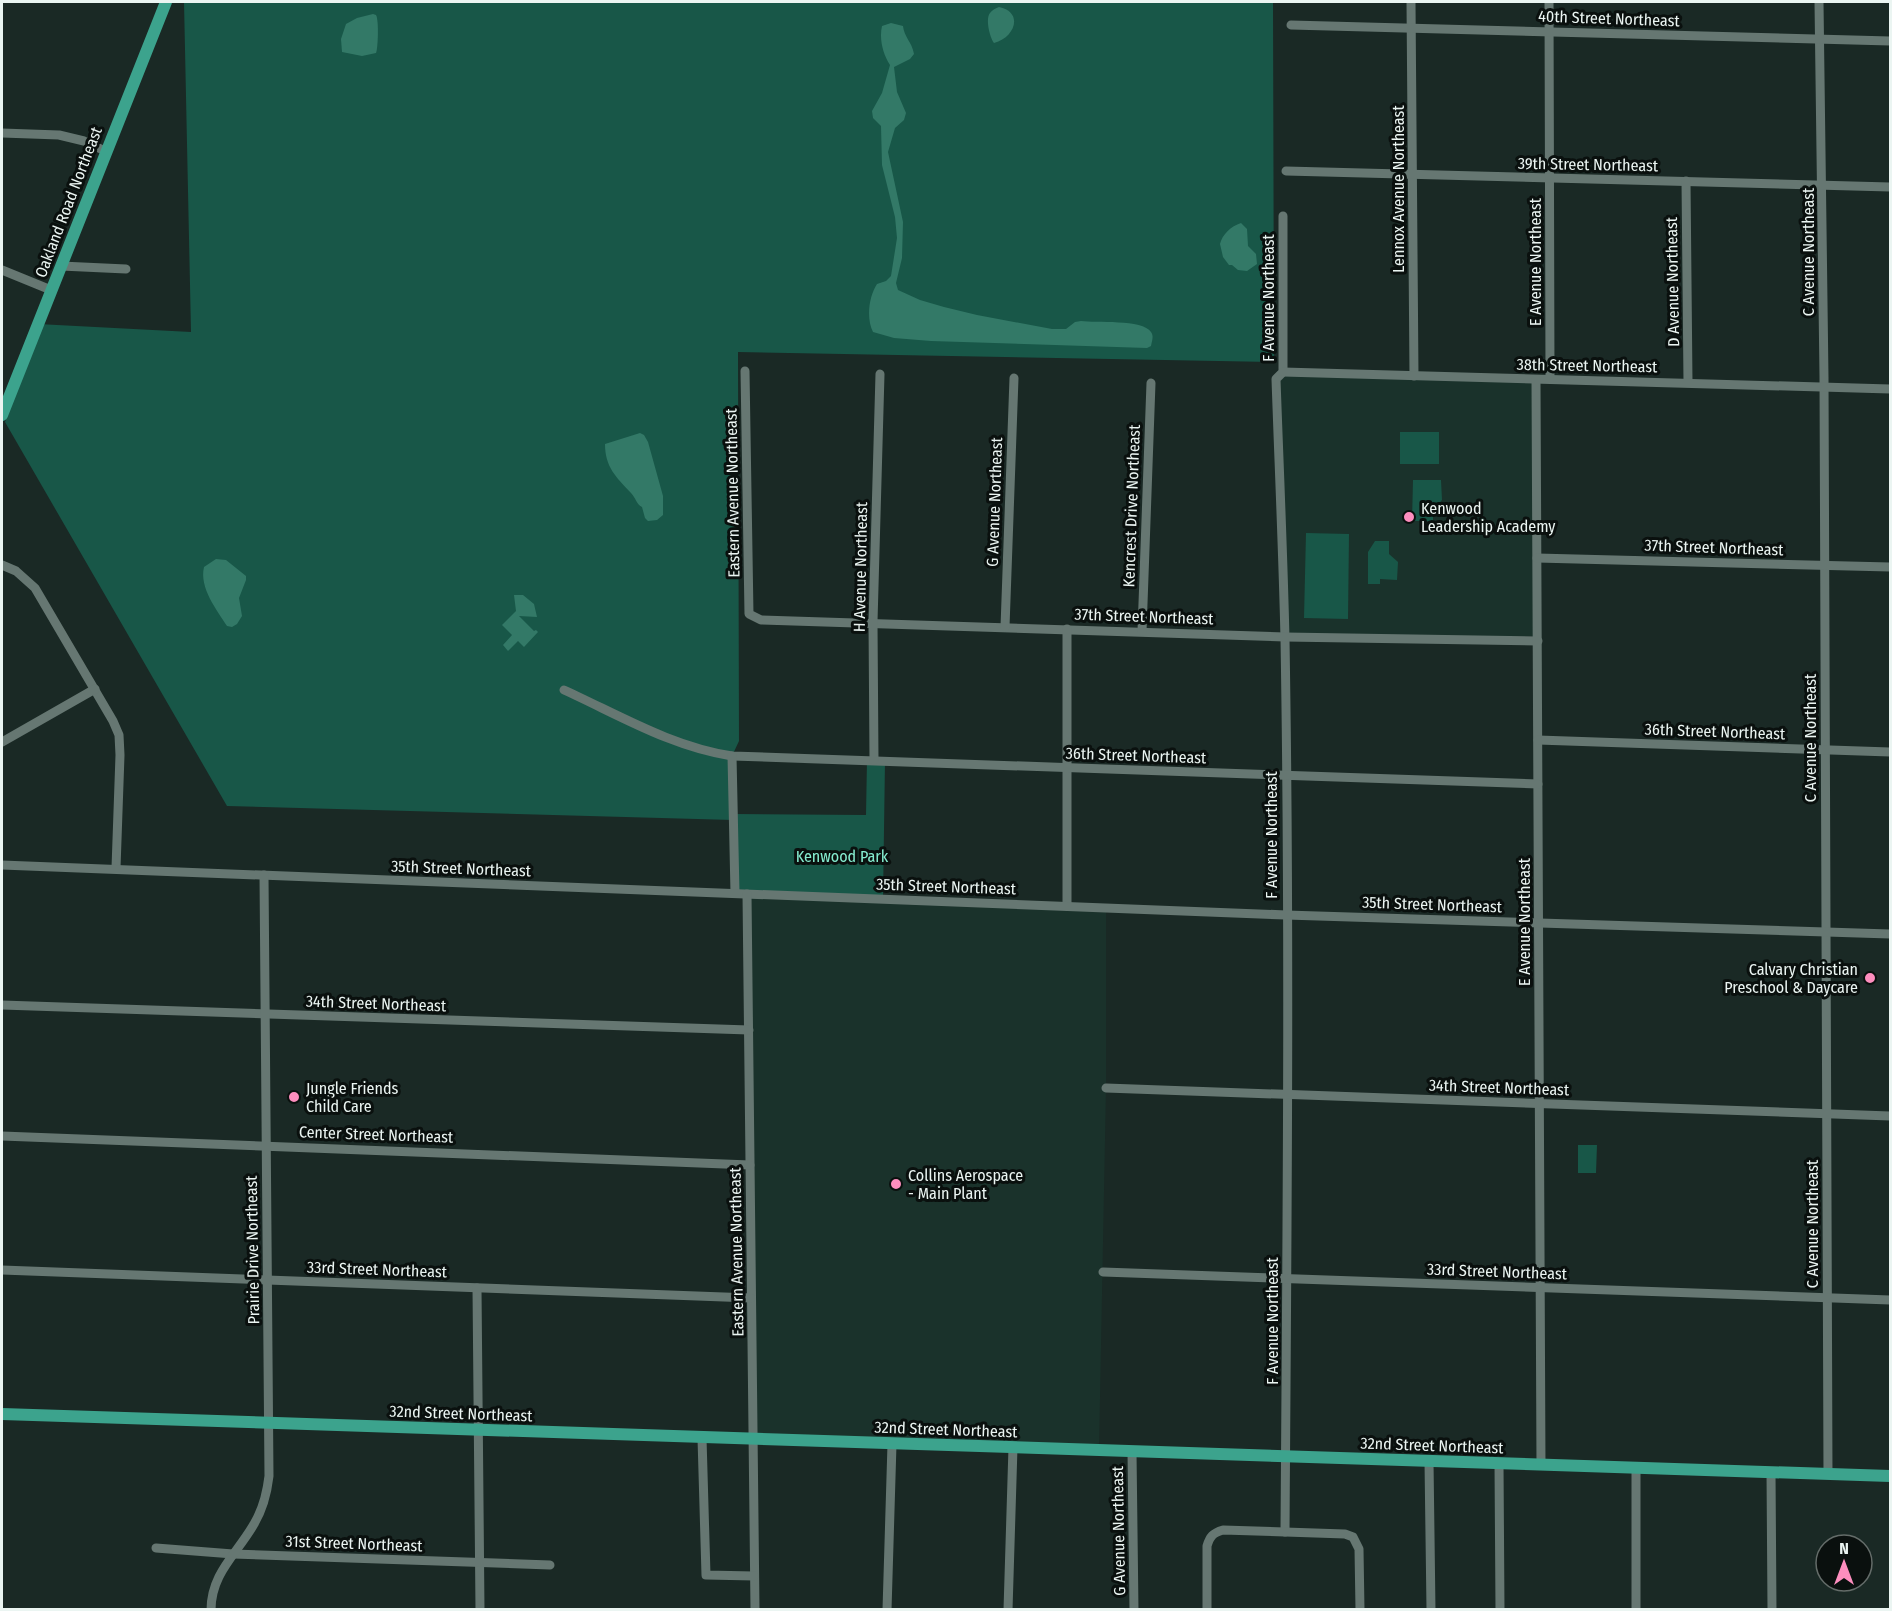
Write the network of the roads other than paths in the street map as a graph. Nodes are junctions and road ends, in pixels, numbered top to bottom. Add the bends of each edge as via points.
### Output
1 (166, 2) edge
2 (1411, 2) edge
3 (1549, 2) edge
4 (1819, 2) edge
5 (1291, 25) dead end
6 (1412, 28) junction
7 (1549, 32) junction
8 (1820, 39) junction
9 (1890, 41) edge
10 (2, 133) edge
11 (105, 151) junction
12 (1286, 171) dead end
13 (1414, 175) junction
14 (1550, 178) junction
15 (1686, 182) junction
16 (1822, 185) junction
17 (1890, 187) edge
18 (1283, 216) dead end
19 (61, 266) junction
20 (126, 269) dead end
21 (2, 270) edge
22 (51, 290) junction
23 (745, 371) dead end
24 (1283, 372) junction
25 (880, 374) dead end
26 (1414, 376) junction
27 (1014, 378) dead end
28 (1550, 379) junction
29 (1536, 380) junction
30 (1151, 382) dead end
31 (1688, 382) junction
32 (1824, 386) junction
33 (1890, 389) edge
34 (2, 415) edge
35 (1537, 558) junction
36 (2, 565) edge
37 (1823, 565) junction
38 (1890, 567) edge
39 (750, 614) joint
40 (873, 622) junction
41 (1005, 627) junction
42 (1066, 628) junction
43 (1142, 631) junction
44 (1285, 637) junction
45 (1538, 641) junction
46 (95, 689) junction
47 (564, 690) dead end
48 (1538, 740) junction
49 (2, 742) edge
50 (1825, 750) junction
51 (1890, 752) edge
52 (732, 756) junction
53 (874, 760) junction
54 (1066, 767) junction
55 (1286, 775) junction
56 (1538, 784) junction
57 (2, 864) edge
58 (116, 868) junction
59 (264, 875) junction
60 (735, 893) junction
61 (747, 894) junction
62 (1066, 906) junction
63 (1286, 915) junction
64 (1539, 922) junction
65 (1826, 932) junction
66 (1890, 934) edge
67 (2, 1005) edge
68 (266, 1015) junction
69 (749, 1030) junction
70 (1106, 1088) dead end
71 (1287, 1095) junction
72 (1540, 1104) junction
73 (1827, 1113) junction
74 (1890, 1116) edge
75 (2, 1136) edge
76 (265, 1145) junction
77 (750, 1165) junction
78 (2, 1270) edge
79 (1103, 1272) dead end
80 (268, 1279) junction
81 (1287, 1279) junction
82 (477, 1288) junction
83 (1541, 1288) junction
84 (752, 1298) junction
85 (1828, 1298) junction
86 (1890, 1300) edge
87 (2, 1414) edge
88 (269, 1422) junction
89 (478, 1431) junction
90 (702, 1438) junction
91 (753, 1439) junction
92 (892, 1444) junction
93 (1013, 1447) junction
94 (1132, 1452) junction
95 (1286, 1456) junction
96 (1429, 1461) junction
97 (1499, 1463) junction
98 (1541, 1465) junction
99 (1636, 1468) junction
100 (1771, 1472) junction
101 (1828, 1474) junction
102 (1890, 1476) edge
103 (1285, 1532) junction
104 (156, 1548) dead end
105 (233, 1554) junction
106 (479, 1562) junction
107 (550, 1564) dead end
108 (754, 1576) junction
109 (211, 1610) edge
110 (480, 1610) edge
111 (755, 1610) edge
112 (887, 1610) edge
113 (1008, 1610) edge
114 (1134, 1610) edge
115 (1207, 1610) edge
116 (1360, 1610) edge
117 (1431, 1610) edge
118 (1500, 1610) edge
119 (1636, 1610) edge
120 (1772, 1610) edge

1 - 11 main road, Oakland Road Northeast
2 - 6 street, Lennox Avenue Northeast
3 - 7 street, E Avenue Northeast
4 - 8 street, C Avenue Northeast
5 - 6 street, 40th Street Northeast
6 - 7 street, 40th Street Northeast
6 - 13 street, Lennox Avenue Northeast
7 - 8 street, 40th Street Northeast
7 - 14 street, E Avenue Northeast
8 - 9 street, 40th Street Northeast
8 - 16 street, C Avenue Northeast
10 - 11 street via 59,135
11 - 19 main road, Oakland Road Northeast
12 - 13 street, 39th Street Northeast
13 - 14 street, 39th Street Northeast
13 - 26 street, Lennox Avenue Northeast
14 - 15 street, 39th Street Northeast
14 - 28 street, E Avenue Northeast
15 - 16 street, 39th Street Northeast
15 - 31 street, D Avenue Northeast
16 - 17 street, 39th Street Northeast
16 - 32 street, C Avenue Northeast
18 - 24 street, F Avenue Northeast
19 - 20 street
19 - 22 main road, Oakland Road Northeast
21 - 22 street
22 - 34 main road, Oakland Road Northeast
23 - 39 street, Eastern Avenue Northeast
24 - 26 street, 38th Street Northeast
24 - 44 street, F Avenue Northeast via 1276,379
25 - 40 street, H Avenue Northeast
26 - 29 street, 38th Street Northeast
27 - 41 street, G Avenue Northeast
28 - 29 street, 38th Street Northeast
28 - 31 street, 38th Street Northeast
29 - 35 street, E Avenue Northeast
30 - 43 street, Kencrest Drive Northeast
31 - 32 street, 38th Street Northeast
32 - 33 street, 38th Street Northeast
32 - 37 street, C Avenue Northeast
35 - 37 street, 37th Street Northeast
35 - 45 street, E Avenue Northeast
36 - 46 street via 36,588
37 - 38 street, 37th Street Northeast
37 - 50 street, C Avenue Northeast
39 - 40 street, 37th Street Northeast via 762,620
40 - 41 street, 37th Street Northeast
40 - 53 street, H Avenue Northeast
41 - 42 street, 37th Street Northeast
42 - 43 street, 37th Street Northeast
42 - 54 street
43 - 44 street, 37th Street Northeast
44 - 45 street, 37th Street Northeast
44 - 55 street, F Avenue Northeast
45 - 48 street, E Avenue Northeast
46 - 49 street
46 - 58 street via 118,735
47 - 52 street, 36th Street Northeast via 670,740
48 - 50 street, 36th Street Northeast
48 - 56 street, E Avenue Northeast
50 - 51 street, 36th Street Northeast
50 - 65 street, C Avenue Northeast
52 - 53 street, 36th Street Northeast
52 - 60 street
53 - 54 street, 36th Street Northeast
54 - 55 street, 36th Street Northeast
54 - 62 street
55 - 56 street, 36th Street Northeast
55 - 63 street, F Avenue Northeast
56 - 64 street, E Avenue Northeast
57 - 58 street, 35th Street Northeast
58 - 59 street, 35th Street Northeast
59 - 60 street, 35th Street Northeast
59 - 68 street, Prairie Drive Northeast
60 - 61 street, 35th Street Northeast
61 - 62 street, 35th Street Northeast
61 - 69 street, Eastern Avenue Northeast
62 - 63 street, 35th Street Northeast
63 - 64 street, 35th Street Northeast
63 - 71 street, F Avenue Northeast
64 - 65 street, 35th Street Northeast
64 - 72 street, E Avenue Northeast
65 - 66 street, 35th Street Northeast
65 - 73 street, C Avenue Northeast
67 - 68 street, 34th Street Northeast
68 - 69 street, 34th Street Northeast
68 - 76 street, Prairie Drive Northeast
69 - 77 street, Eastern Avenue Northeast
70 - 71 street, 34th Street Northeast
71 - 72 street, 34th Street Northeast
71 - 81 street, F Avenue Northeast
72 - 73 street, 34th Street Northeast
72 - 83 street, E Avenue Northeast
73 - 74 street, 34th Street Northeast
73 - 85 street, C Avenue Northeast
75 - 76 street, Center Street Northeast
76 - 77 street, Center Street Northeast
76 - 80 street, Prairie Drive Northeast
77 - 84 street, Eastern Avenue Northeast
78 - 80 street, 33rd Street Northeast
79 - 81 street, 33rd Street Northeast
80 - 82 street, 33rd Street Northeast
80 - 88 street, Prairie Drive Northeast
81 - 83 street, 33rd Street Northeast
81 - 95 street, F Avenue Northeast
82 - 84 street, 33rd Street Northeast
82 - 89 street
83 - 85 street, 33rd Street Northeast
83 - 98 street, E Avenue Northeast
84 - 91 street, Eastern Avenue Northeast
85 - 86 street, 33rd Street Northeast
85 - 101 street, C Avenue Northeast
87 - 88 main road, 32nd Street Northeast
88 - 89 main road, 32nd Street Northeast
88 - 105 street, Prairie Drive Northeast via 267,1496 255,1523
89 - 90 main road, 32nd Street Northeast
89 - 106 street
90 - 91 main road, 32nd Street Northeast
90 - 108 street via 706,1575
91 - 92 main road, 32nd Street Northeast
91 - 108 street, Eastern Avenue Northeast
92 - 93 main road, 32nd Street Northeast
92 - 112 street
93 - 94 main road, 32nd Street Northeast
93 - 113 street
94 - 95 main road, 32nd Street Northeast
94 - 114 street, G Avenue Northeast
95 - 96 main road, 32nd Street Northeast
95 - 103 street, F Avenue Northeast
96 - 97 main road, 32nd Street Northeast
96 - 117 street
97 - 98 main road, 32nd Street Northeast
97 - 118 street
98 - 99 main road, 32nd Street Northeast
99 - 100 main road, 32nd Street Northeast
99 - 119 street
100 - 101 main road, 32nd Street Northeast
100 - 120 street
101 - 102 main road, 32nd Street Northeast
103 - 115 street via 1214,1533 1207,1546
103 - 116 street via 1353,1537 1359,1549
104 - 105 street, 31st Street Northeast
105 - 106 street, 31st Street Northeast
105 - 109 street, Prairie Drive Northeast via 214,1584
106 - 107 street, 31st Street Northeast
106 - 110 street
108 - 111 street, Eastern Avenue Northeast

